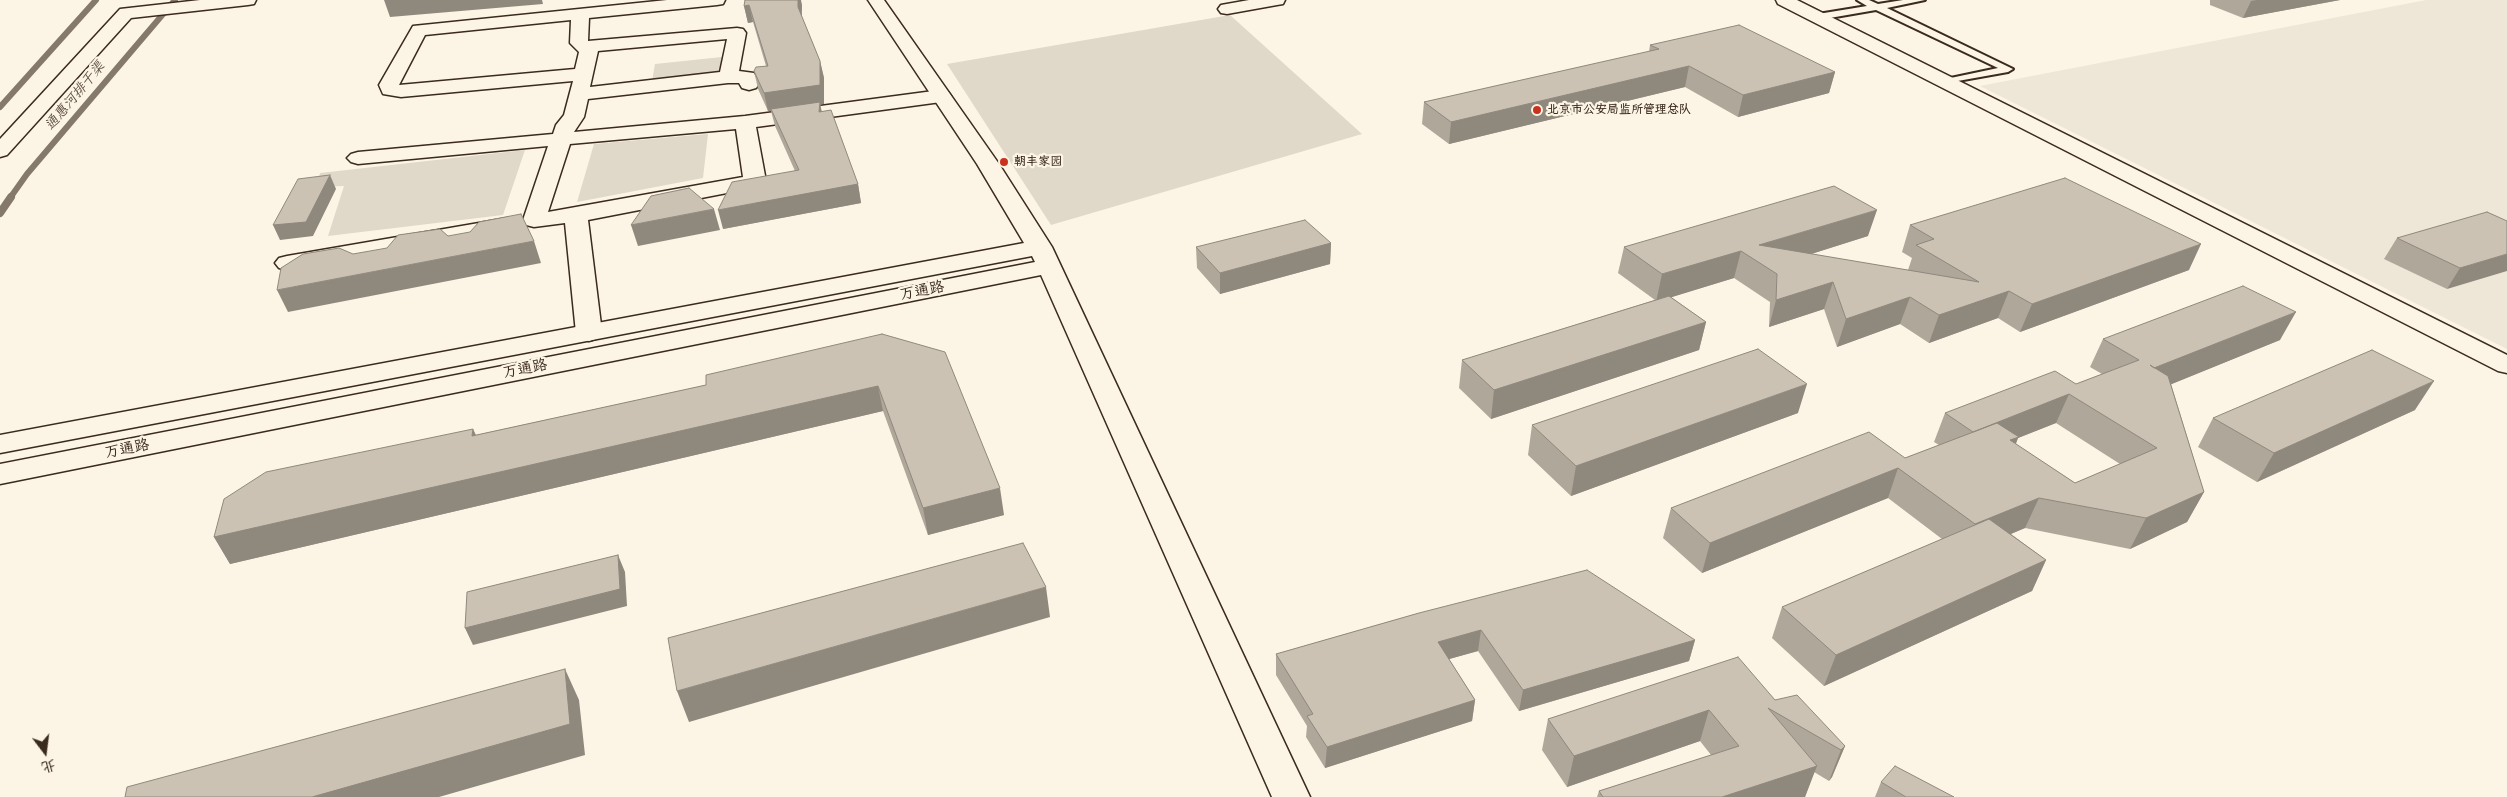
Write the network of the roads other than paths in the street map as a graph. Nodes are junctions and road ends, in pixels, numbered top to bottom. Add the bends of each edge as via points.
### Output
1 (248, 0) edge
2 (717, 0) edge
3 (876, 0) edge
4 (1277, 0) edge
5 (1784, 0) edge
6 (1862, 0) edge
7 (1920, 0) edge
8 (1878, 7) junction
9 (589, 9) edge
10 (1227, 9) dead end
11 (1818, 18) junction
12 (584, 47) junction
13 (583, 74) junction
14 (728, 77) junction
15 (1945, 82) junction
16 (749, 84) dead end
17 (578, 94) junction
18 (940, 96) junction
19 (745, 122) junction
20 (562, 139) junction
21 (0, 151) edge
22 (358, 158) dead end
23 (576, 215) junction
24 (534, 220) junction
25 (1044, 257) junction
26 (287, 263) edge
27 (589, 334) junction
28 (2507, 366) edge
29 (0, 444) edge
30 (0, 474) edge
31 (1291, 797) edge

1 - 21 street via 126,13
2 - 9 street
3 - 18 street
4 - 10 street
5 - 11 street
6 - 8 lane
7 - 8 lane
8 - 11 lane
8 - 15 lane via 2008,69
9 - 12 street via 579,43
9 - 13 street via 419,30 389,85 390,90 400,91
11 - 15 street
12 - 13 street via 589,50
12 - 14 street via 736,33
13 - 17 street
14 - 16 street via 748,77
14 - 17 street
15 - 28 street
17 - 20 street via 574,117 566,125
18 - 19 street
18 - 25 street via 988,164
19 - 20 street
19 - 23 street via 754,181
20 - 22 street
20 - 24 street
23 - 24 street
23 - 27 street
24 - 26 street
25 - 27 street, 万通路
25 - 30 street, 万通路
25 - 31 street
27 - 29 street, 万通路

